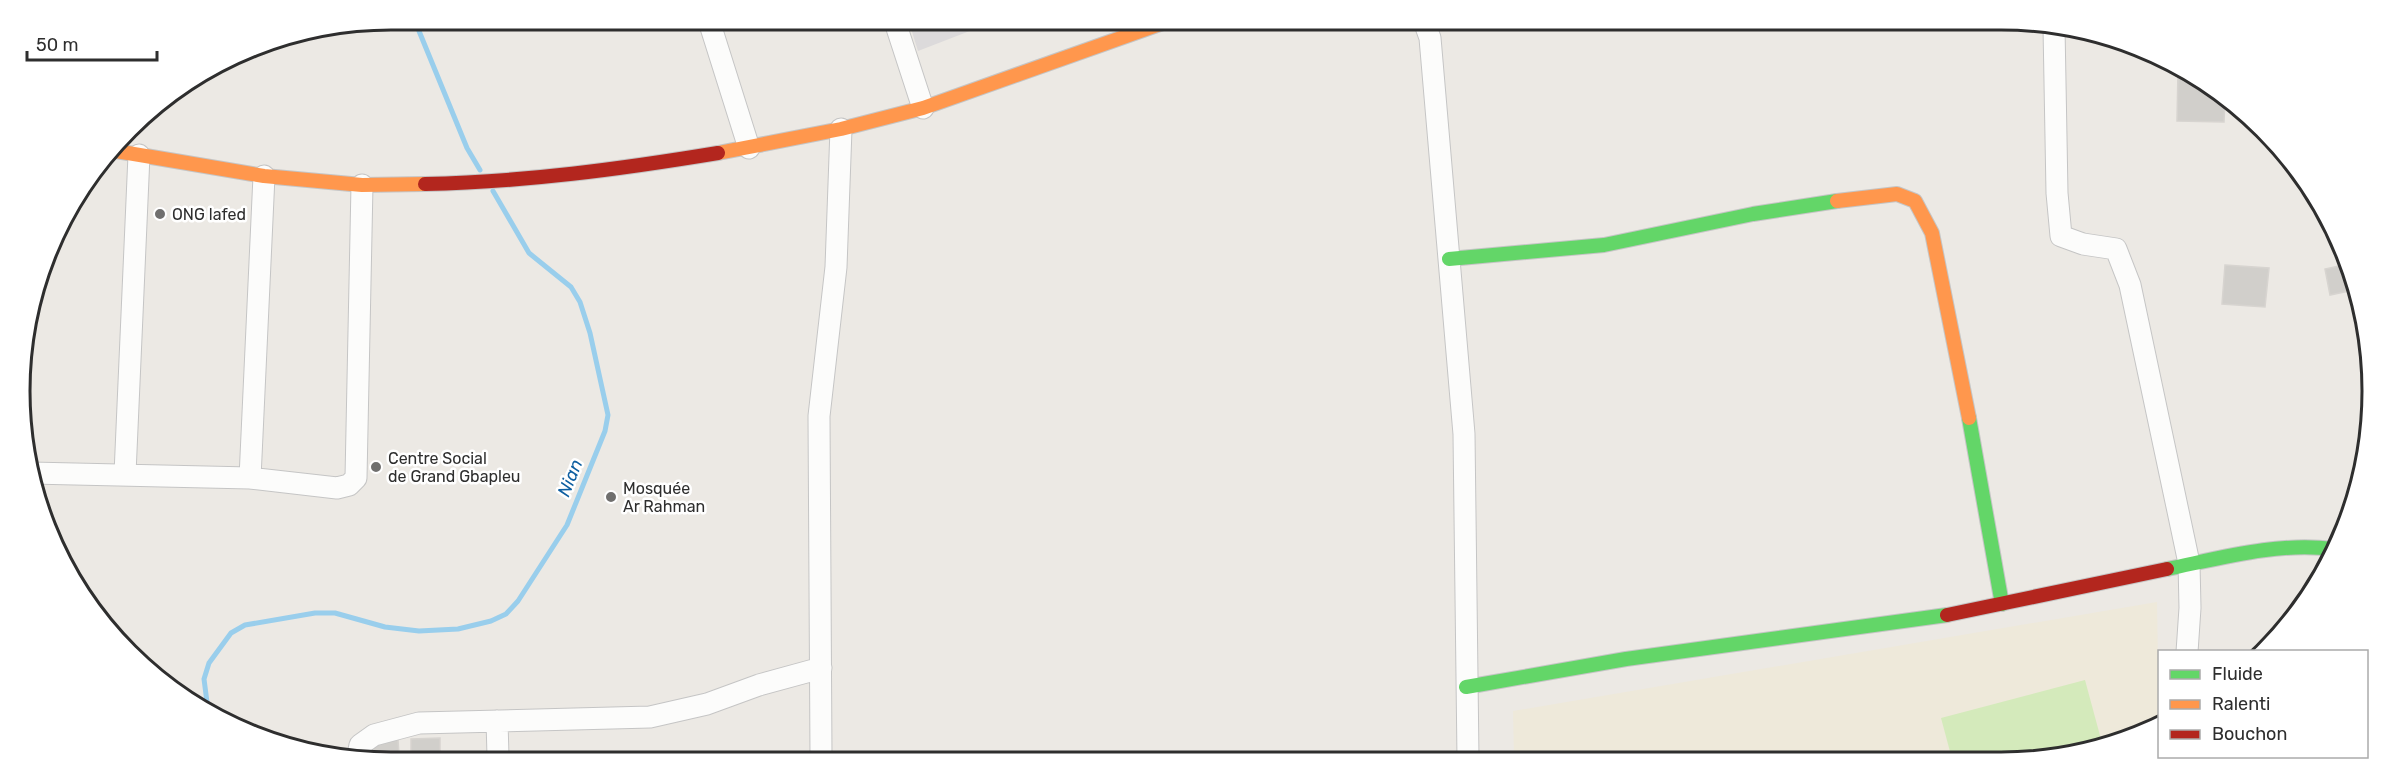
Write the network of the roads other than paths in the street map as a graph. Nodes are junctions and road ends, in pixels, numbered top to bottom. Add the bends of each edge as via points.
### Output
1 (712, 30) edge
2 (898, 30) edge
3 (1143, 30) edge
4 (1427, 30) edge
5 (2054, 34) edge
6 (924, 108) junction
7 (841, 129) junction
8 (749, 147) junction
9 (121, 152) edge
10 (139, 155) junction
11 (264, 176) junction
12 (363, 185) junction
13 (1449, 259) junction
14 (40, 473) edge
15 (126, 474) junction
16 (250, 478) junction
17 (2326, 548) edge
18 (2189, 563) junction
19 (2002, 604) junction
20 (2187, 650) edge
21 (821, 669) junction
22 (1466, 687) junction
23 (497, 721) junction
24 (359, 750) edge
25 (498, 752) edge
26 (821, 752) edge
27 (1468, 752) edge

1 - 8 street
2 - 6 street
3 - 6 street
4 - 13 street
5 - 18 street via 2061,236 2116,249 2130,285
6 - 7 street
7 - 8 street
7 - 21 street via 836,267 819,416
8 - 12 street via 607,171 464,183
9 - 10 street
10 - 11 street
10 - 15 street
11 - 12 street
11 - 16 street
12 - 16 street via 356,478 350,485 337,488
13 - 19 street via 1604,245 1754,214 1851,199 1897,194 1915,201 1932,233
13 - 22 street via 1464,434
14 - 15 street
15 - 16 street
17 - 18 street via 2260,550
18 - 19 street
18 - 20 street
19 - 22 street
21 - 23 street via 650,717
21 - 26 street
22 - 27 street
23 - 24 street via 419,723 395,728 374,735
23 - 25 street

